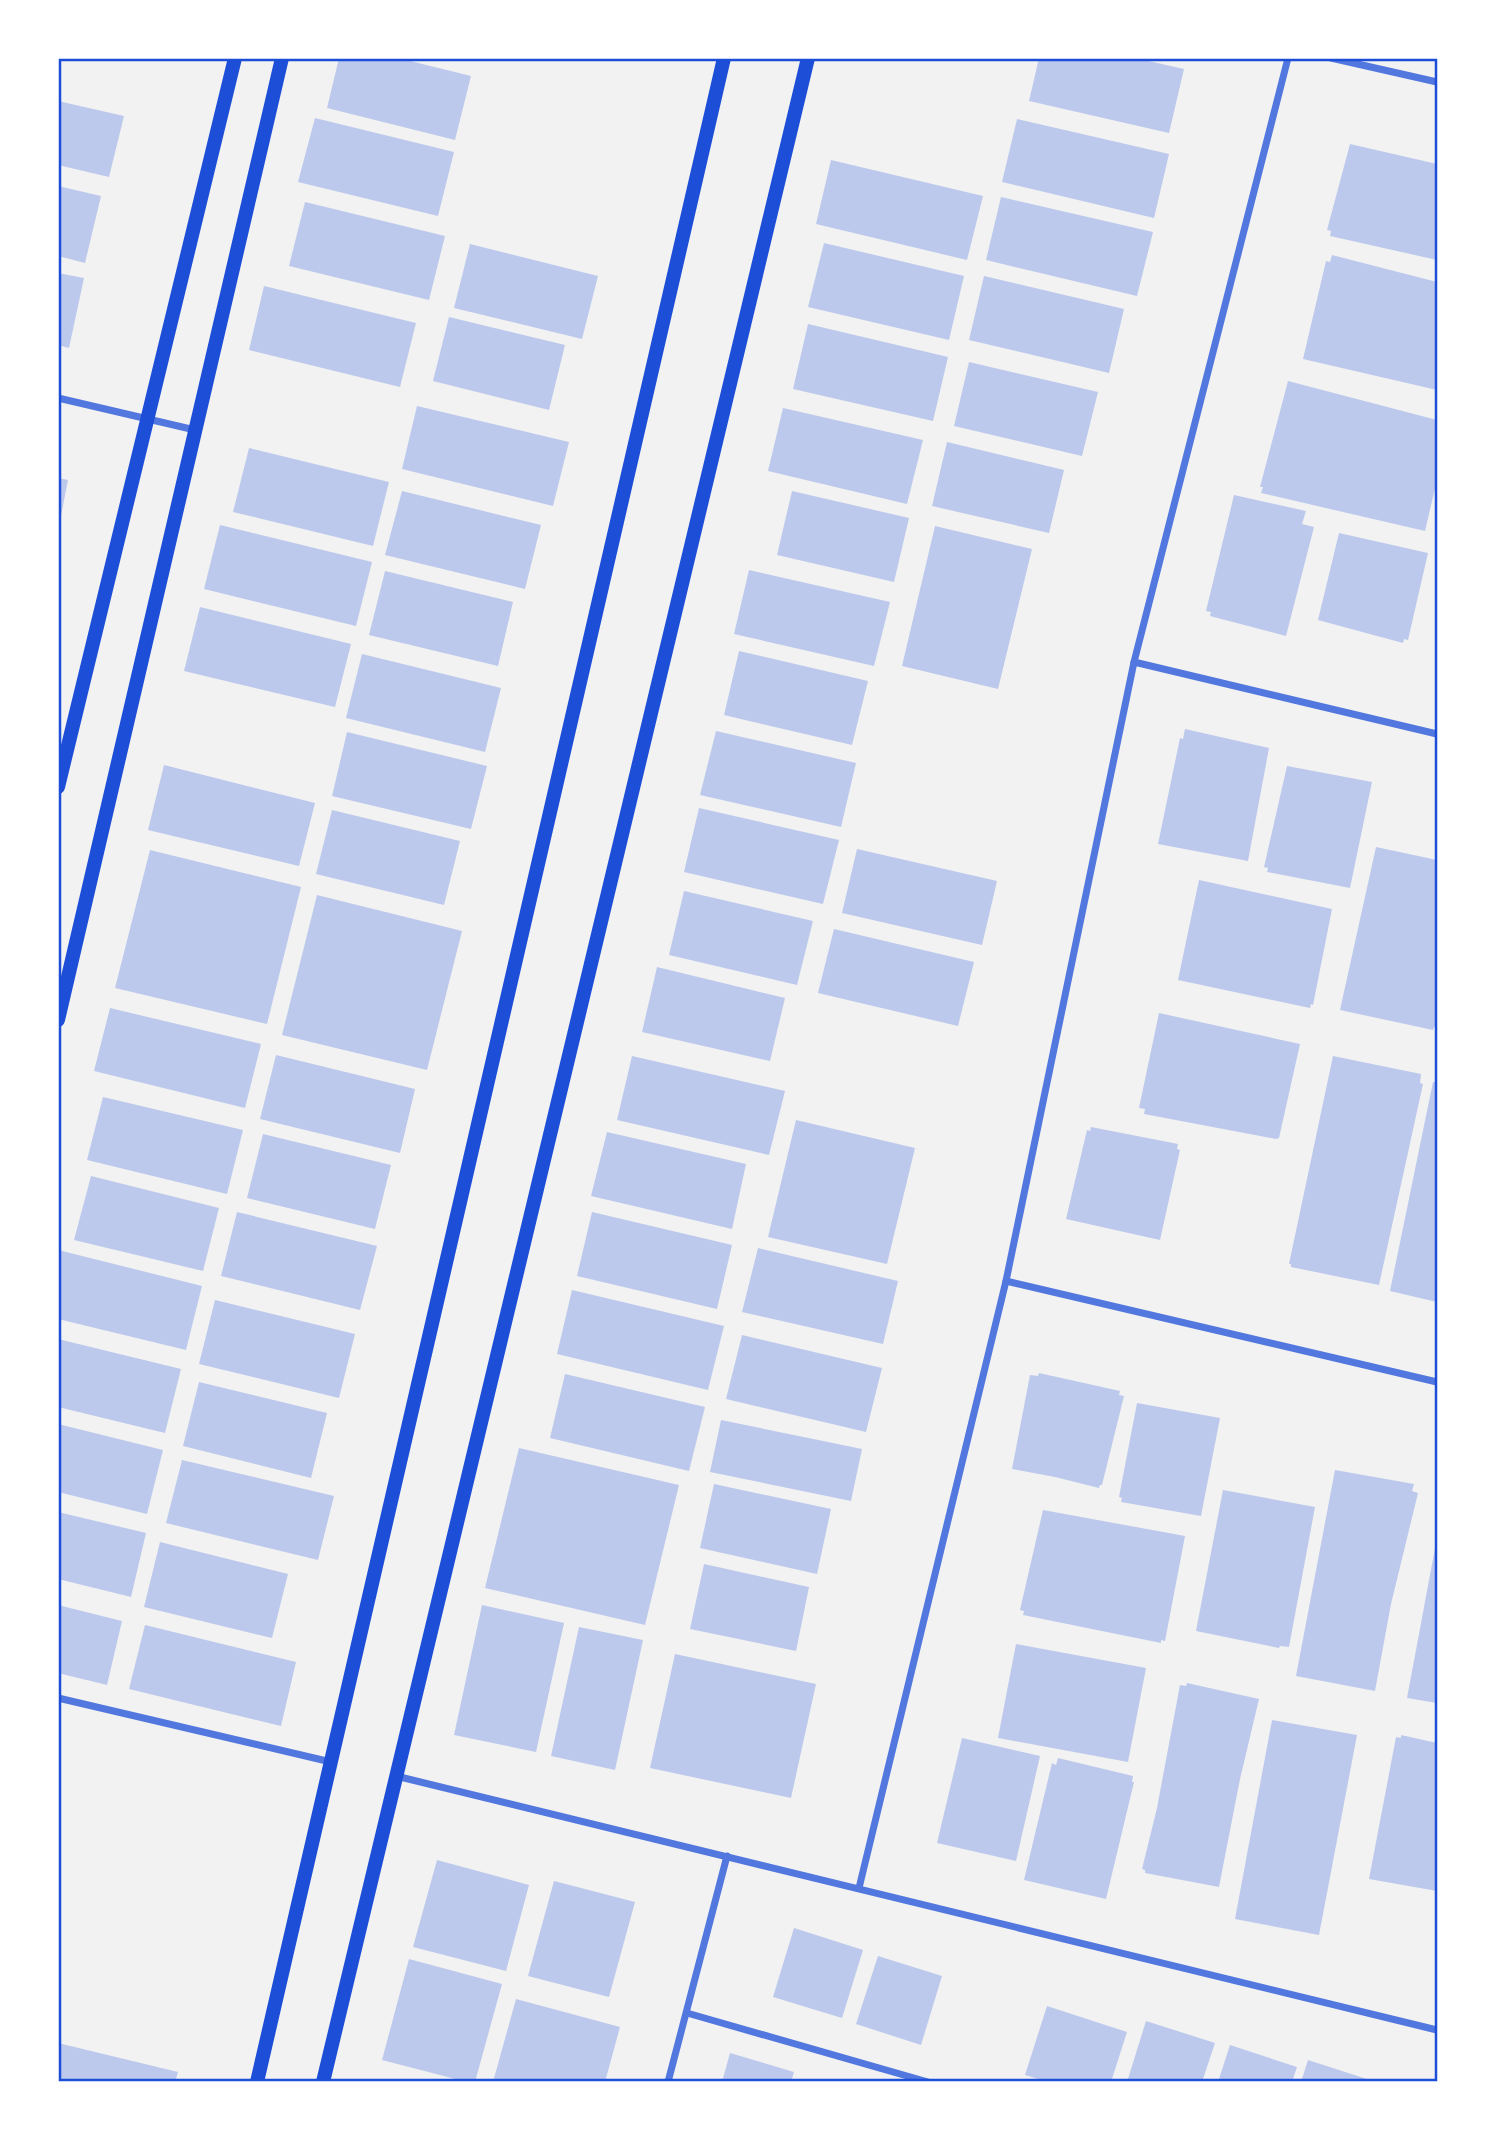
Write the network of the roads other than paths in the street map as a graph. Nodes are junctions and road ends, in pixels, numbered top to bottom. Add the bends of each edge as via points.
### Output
1 (235, 58) edge
2 (282, 58) edge
3 (724, 58) edge
4 (808, 58) edge
5 (1288, 58) edge
6 (1331, 58) edge
7 (1437, 82) edge
8 (58, 398) edge
9 (148, 419) junction
10 (194, 430) junction
11 (1135, 662) junction
12 (1437, 734) edge
13 (58, 787) edge
14 (58, 1016) edge
15 (1006, 1281) junction
16 (1437, 1382) edge
17 (58, 1698) edge
18 (331, 1762) junction
19 (396, 1776) junction
20 (727, 1856) junction
21 (859, 1888) junction
22 (687, 2013) junction
23 (1437, 2030) edge
24 (257, 2082) edge
25 (323, 2082) edge
26 (668, 2082) edge
27 (928, 2082) edge

1 - 9 main road
2 - 10 main road
3 - 18 main road
4 - 19 main road
5 - 11 street
6 - 7 street
8 - 9 street
9 - 10 street
9 - 13 main road
10 - 14 main road
11 - 12 street
11 - 15 street
15 - 16 street
15 - 21 street
17 - 18 street
18 - 24 main road
19 - 20 street
19 - 25 main road
20 - 21 street
20 - 22 street
21 - 23 street
22 - 26 street
22 - 27 street

